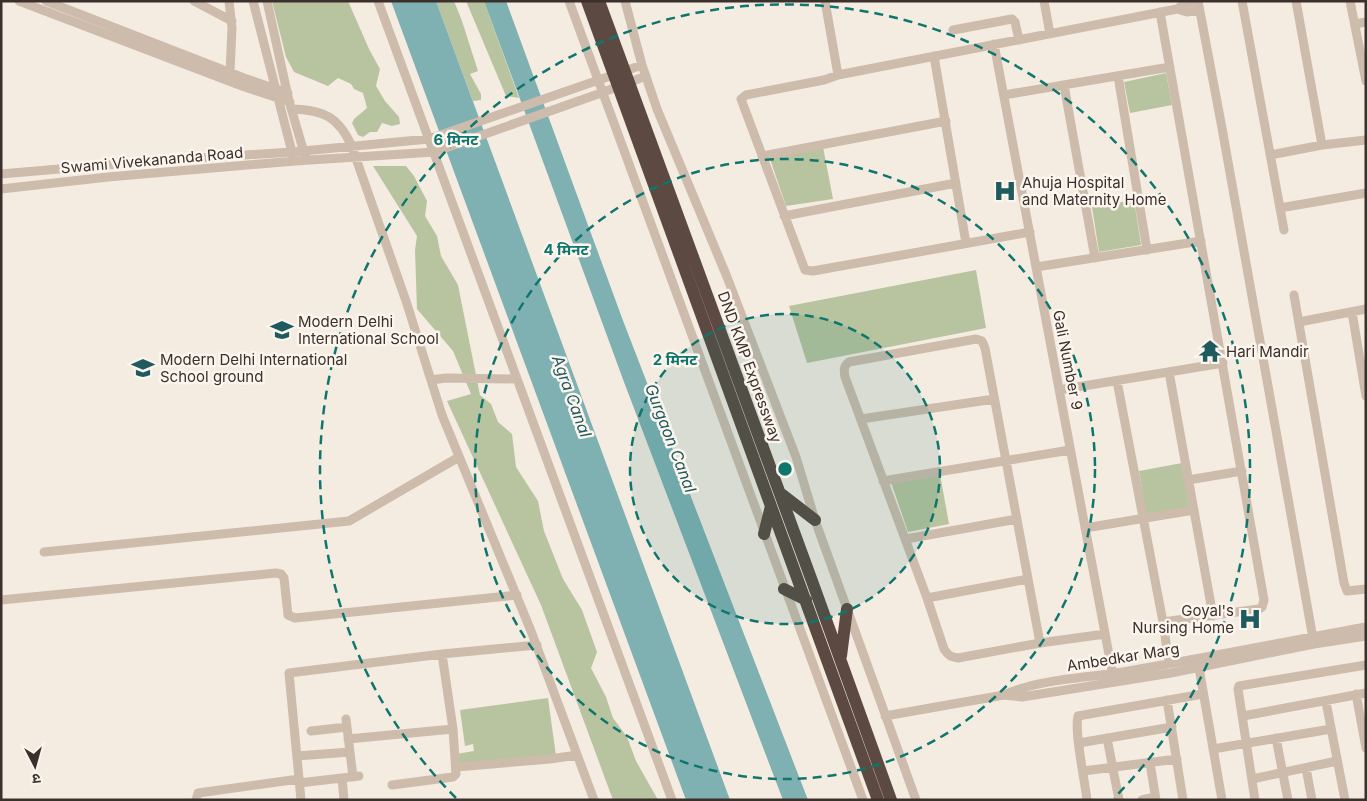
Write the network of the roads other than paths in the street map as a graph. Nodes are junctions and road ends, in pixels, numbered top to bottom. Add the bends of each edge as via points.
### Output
1 (18, 1) edge
2 (46, 1) edge
3 (194, 1) edge
4 (229, 1) edge
5 (253, 1) edge
6 (267, 1) edge
7 (378, 1) edge
8 (569, 1) edge
9 (587, 1) edge
10 (599, 1) edge
11 (625, 1) edge
12 (825, 1) edge
13 (1044, 1) edge
14 (1242, 1) edge
15 (1296, 1) edge
16 (1350, 1) edge
17 (1198, 4) edge
18 (1160, 12) junction
19 (232, 21) junction
20 (1366, 22) edge
21 (1355, 24) junction
22 (953, 30) dead end
23 (1050, 34) junction
24 (1019, 40) junction
25 (608, 44) junction
26 (994, 44) junction
27 (934, 56) junction
28 (642, 66) junction
29 (1364, 66) edge
30 (1170, 67) junction
31 (230, 72) junction
32 (838, 75) junction
33 (646, 76) junction
34 (1118, 76) junction
35 (597, 80) junction
36 (1366, 81) edge
37 (1064, 85) junction
38 (276, 94) junction
39 (601, 94) junction
40 (1004, 95) junction
41 (290, 101) junction
42 (946, 122) junction
43 (429, 139) junction
44 (1366, 140) edge
45 (1322, 145) junction
46 (352, 147) junction
47 (304, 151) junction
48 (438, 151) junction
49 (1270, 155) junction
50 (294, 156) junction
51 (762, 156) junction
52 (356, 157) junction
53 (306, 161) junction
54 (1, 174) edge
55 (956, 184) junction
56 (1, 189) edge
57 (1366, 193) edge
58 (1280, 208) junction
59 (784, 216) junction
60 (1284, 230) dead end
61 (1030, 232) junction
62 (1201, 241) junction
63 (966, 243) junction
64 (1147, 250) junction
65 (1095, 258) junction
66 (1036, 267) junction
67 (1294, 295) dead end
68 (1366, 309) edge
69 (1352, 312) junction
70 (1299, 322) junction
71 (1223, 363) junction
72 (1169, 372) junction
73 (517, 379) junction
74 (431, 380) junction
75 (1117, 380) junction
76 (1059, 390) junction
77 (1366, 396) edge
78 (994, 399) junction
79 (861, 419) junction
80 (1070, 450) junction
81 (459, 457) junction
82 (1006, 461) junction
83 (1242, 471) junction
84 (1188, 480) junction
85 (883, 481) junction
86 (778, 488) junction
87 (771, 506) junction
88 (1194, 510) junction
89 (1016, 519) junction
90 (1143, 519) junction
91 (815, 520) junction
92 (1085, 528) junction
93 (764, 534) junction
94 (906, 539) junction
95 (44, 552) dead end
96 (1028, 579) junction
97 (784, 589) junction
98 (1366, 589) edge
99 (517, 595) junction
100 (927, 598) junction
101 (1, 600) edge
102 (806, 600) junction
103 (847, 609) junction
104 (1213, 616) junction
105 (1163, 622) junction
106 (1366, 627) edge
107 (1105, 634) junction
108 (1366, 636) edge
109 (1313, 641) junction
110 (1040, 643) junction
111 (537, 645) junction
112 (442, 654) junction
113 (841, 660) junction
114 (1198, 663) junction
115 (1169, 664) junction
116 (1366, 665) edge
117 (1113, 677) junction
118 (1366, 693) edge
119 (1202, 694) junction
120 (1356, 694) junction
121 (1167, 700) junction
122 (1326, 702) junction
123 (885, 716) junction
124 (1243, 716) junction
125 (1172, 728) junction
126 (453, 729) junction
127 (1331, 729) junction
128 (311, 731) dead end
129 (1107, 738) junction
130 (1276, 738) junction
131 (348, 739) junction
132 (1246, 743) junction
133 (1079, 744) junction
134 (1213, 748) junction
135 (1366, 748) edge
136 (350, 752) junction
137 (577, 755) junction
138 (297, 756) junction
139 (1177, 759) junction
140 (1337, 761) junction
141 (1150, 763) junction
142 (456, 767) junction
143 (1113, 767) junction
144 (1306, 768) junction
145 (1083, 771) junction
146 (1283, 774) junction
147 (342, 778) junction
148 (1252, 779) junction
149 (299, 781) junction
150 (392, 785) dead end
151 (1155, 798) edge
152 (196, 800) edge
153 (301, 800) edge
154 (344, 800) edge
155 (594, 800) edge
156 (672, 800) edge
157 (863, 800) edge
158 (878, 800) edge
159 (891, 800) edge
160 (916, 800) edge
161 (1087, 800) edge
162 (1119, 800) edge
163 (1142, 800) edge
164 (1183, 800) edge
165 (1222, 800) edge
166 (1255, 800) edge
167 (1288, 800) edge
168 (1312, 800) edge
169 (1345, 800) edge

1 - 38 street
2 - 31 street
3 - 19 street
4 - 19 street
5 - 38 street
6 - 41 street
7 - 43 street
8 - 35 street
9 - 25 highway, DND KMP Expressway
10 - 25 highway, DND KMP Expressway
11 - 28 street
12 - 32 street
13 - 23 street
14 - 49 street
15 - 45 street
16 - 21 street
17 - 18 street via 1187,12 1177,9
17 - 109 street
18 - 23 street
18 - 30 street
19 - 31 street
20 - 21 street
21 - 29 street
22 - 24 street via 1012,19
23 - 24 street
24 - 26 street
25 - 86 highway, DND KMP Expressway
25 - 87 highway, DND KMP Expressway
26 - 27 street
26 - 40 street, Gali Number 9
27 - 32 street
27 - 42 street
28 - 33 street
28 - 35 street
29 - 36 street
30 - 34 street
30 - 62 street
31 - 38 street
32 - 51 street via 742,97
33 - 39 street, Swami Vivekananda Road
33 - 91 street via 793,448
34 - 37 street
34 - 64 street
35 - 39 street
35 - 43 street
37 - 40 street
37 - 65 street
38 - 41 street
38 - 50 street
39 - 48 street, Swami Vivekananda Road
39 - 93 street
40 - 61 street, Gali Number 9
41 - 46 street via 336,120
41 - 47 street
42 - 51 street
42 - 55 street
43 - 46 street
43 - 48 street
44 - 45 street
45 - 49 street
46 - 47 street
46 - 52 street
47 - 50 street
47 - 53 street
48 - 52 street, Swami Vivekananda Road
48 - 73 street
49 - 58 street
50 - 53 street, Swami Vivekananda Road
50 - 54 street via 152,161
50 - 56 street, Swami Vivekananda Road
51 - 59 street
52 - 53 street, Swami Vivekananda Road
52 - 74 street
55 - 59 street
55 - 63 street
57 - 58 street
58 - 60 street
59 - 63 street via 804,267 809,271
61 - 63 street
61 - 66 street, Gali Number 9
62 - 64 street
62 - 71 street
64 - 65 street
65 - 66 street
66 - 76 street, Gali Number 9
67 - 70 street
68 - 69 street
69 - 70 street
69 - 77 street
70 - 98 street via 1344,583 1347,591
71 - 72 street
71 - 83 street
72 - 75 street
72 - 84 street
73 - 74 street
73 - 156 street
74 - 81 street
75 - 76 street
75 - 90 street
76 - 80 street, Gali Number 9
78 - 79 street
78 - 79 street via 985,348 976,338 849,362 845,366 845,377
78 - 82 street
79 - 85 street
80 - 82 street
80 - 92 street, Gali Number 9
81 - 95 street via 348,520
81 - 99 street
82 - 85 street
82 - 89 street
83 - 84 street
83 - 104 street via 1264,605 1259,609
84 - 88 street
85 - 94 street
86 - 91 highway
86 - 113 highway, DND KMP Expressway
87 - 93 highway
87 - 102 highway, DND KMP Expressway
88 - 90 street
88 - 104 street
89 - 94 street
89 - 96 street
90 - 92 street
90 - 105 street
91 - 103 street
92 - 107 street, Gali Number 9
93 - 97 street
94 - 100 street
96 - 100 street
96 - 110 street
97 - 102 highway
97 - 157 street
99 - 101 street via 295,618 288,615 284,578 276,573
99 - 111 street
100 - 110 street via 944,649 952,657
102 - 158 highway, DND KMP Expressway
103 - 113 highway
103 - 123 street
104 - 105 street
105 - 115 street
106 - 109 street, Ambedkar Marg
107 - 110 street
107 - 117 street, Gali Number 9
108 - 109 street, Ambedkar Marg
109 - 114 street, Ambedkar Marg
111 - 112 street
111 - 137 street
112 - 126 street
112 - 138 street via 290,673
113 - 159 highway, DND KMP Expressway
114 - 115 street, Ambedkar Marg
114 - 117 street, Ambedkar Marg
114 - 119 street
115 - 117 street, Ambedkar Marg
116 - 124 street via 1239,686
117 - 123 street, Ambedkar Marg via 1022,697 1004,695
118 - 120 street
119 - 121 street
119 - 134 street
120 - 122 street
120 - 135 street
121 - 125 street
121 - 133 street via 1081,714 1077,718
122 - 124 street
122 - 127 street
123 - 160 street
124 - 132 street
125 - 129 street
125 - 139 street
126 - 131 street
126 - 142 street
127 - 130 street
127 - 140 street
128 - 131 street via 346,723
129 - 133 street
129 - 143 street
130 - 132 street
130 - 146 street
131 - 136 street
132 - 134 street
132 - 148 street
133 - 145 street
134 - 165 street
136 - 138 street
136 - 147 street via 356,777
137 - 142 street
137 - 155 street
138 - 149 street
139 - 141 street
139 - 164 street
140 - 144 street
140 - 169 street
141 - 143 street
141 - 151 street
142 - 150 street via 453,777
143 - 145 street
143 - 162 street
144 - 146 street
144 - 168 street
145 - 161 street
146 - 148 street
146 - 167 street
147 - 149 street
147 - 154 street
148 - 166 street
149 - 152 street via 198,793
149 - 153 street
151 - 163 street

